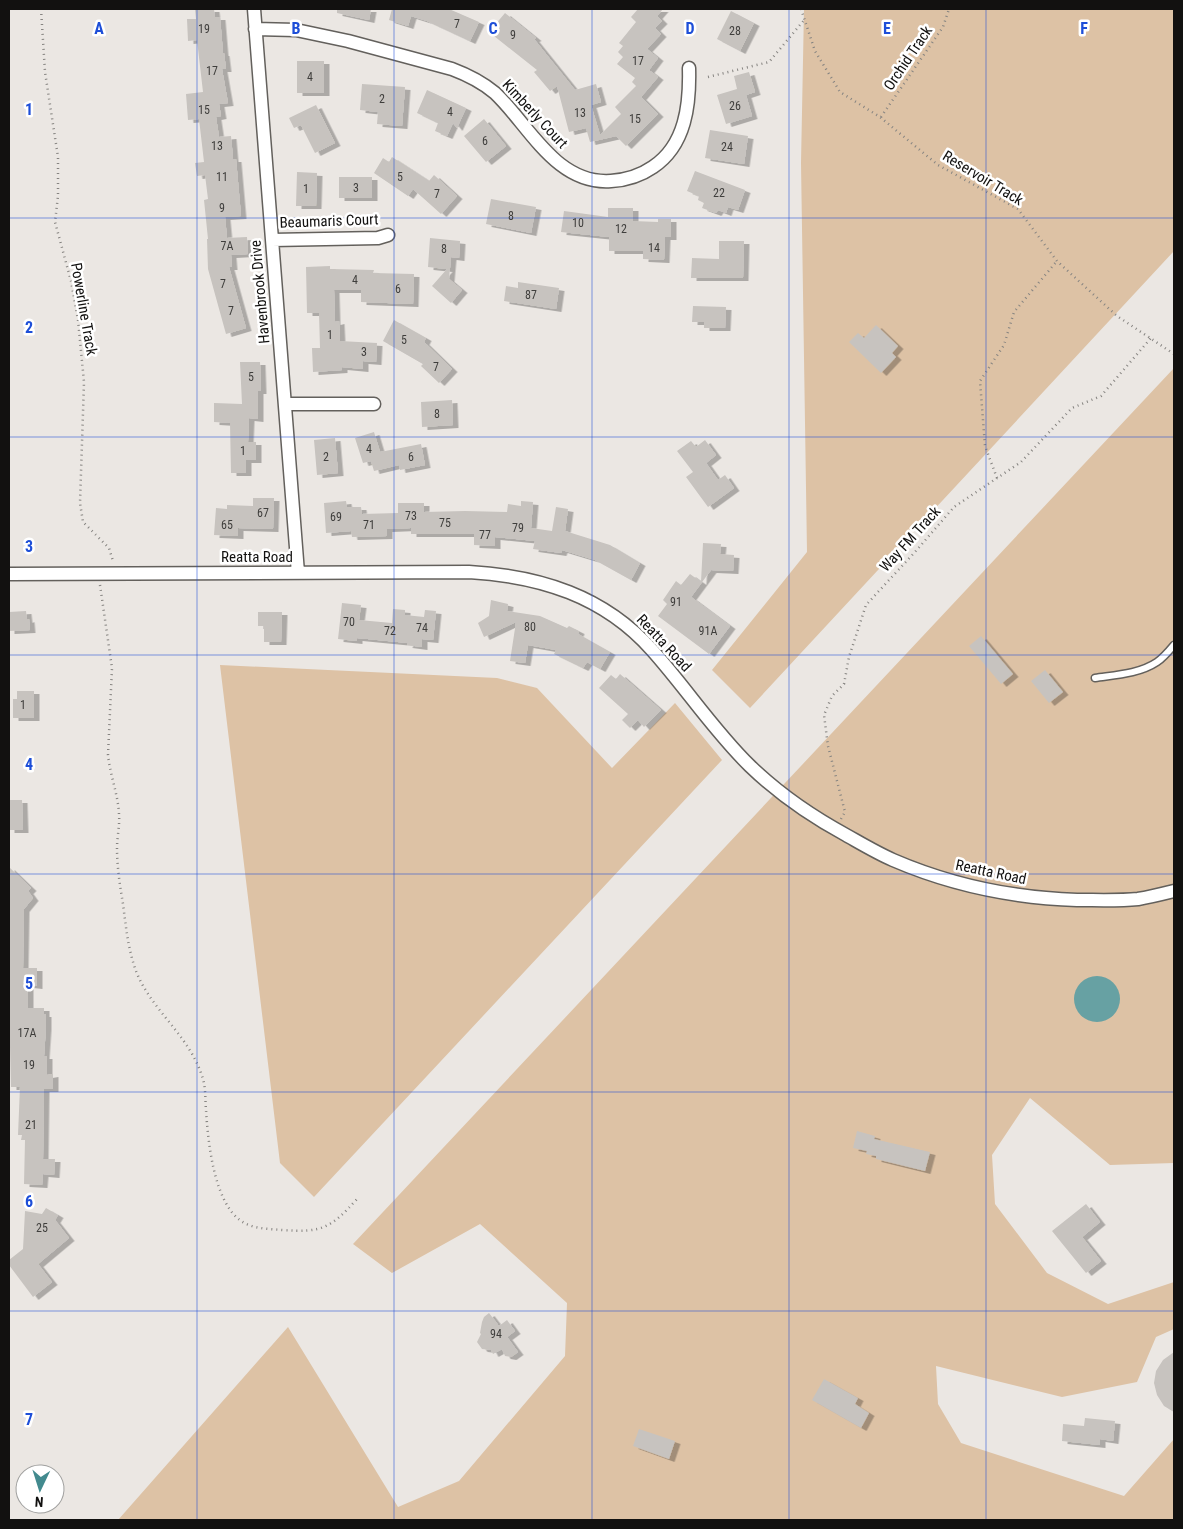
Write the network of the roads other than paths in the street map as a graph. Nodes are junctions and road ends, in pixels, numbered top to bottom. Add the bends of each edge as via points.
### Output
1 (254, 9) edge
2 (255, 29) junction
3 (689, 68) dead end
4 (388, 235) dead end
5 (272, 240) junction
6 (286, 404) junction
7 (374, 404) dead end
8 (298, 573) junction
9 (9, 574) edge
10 (1174, 645) edge
11 (1094, 678) dead end
12 (1174, 891) edge

1 - 2 street, Havenbrook Drive
2 - 3 street, Kimberly Court via 296,30 320,35 468,76 495,93 549,155 568,170 602,182 642,174 667,154 683,128 687,113
2 - 5 street, Havenbrook Drive
4 - 5 street, Beaumaris Court via 378,238
5 - 6 street, Havenbrook Drive
6 - 7 street
6 - 8 street, Havenbrook Drive
8 - 9 street, Reatta Road
8 - 12 street, Reatta Road via 498,574 560,588 593,603 624,624 651,649 724,738 779,793 894,860 989,891 1040,898 1137,899
10 - 11 lane via 1158,662 1143,669

